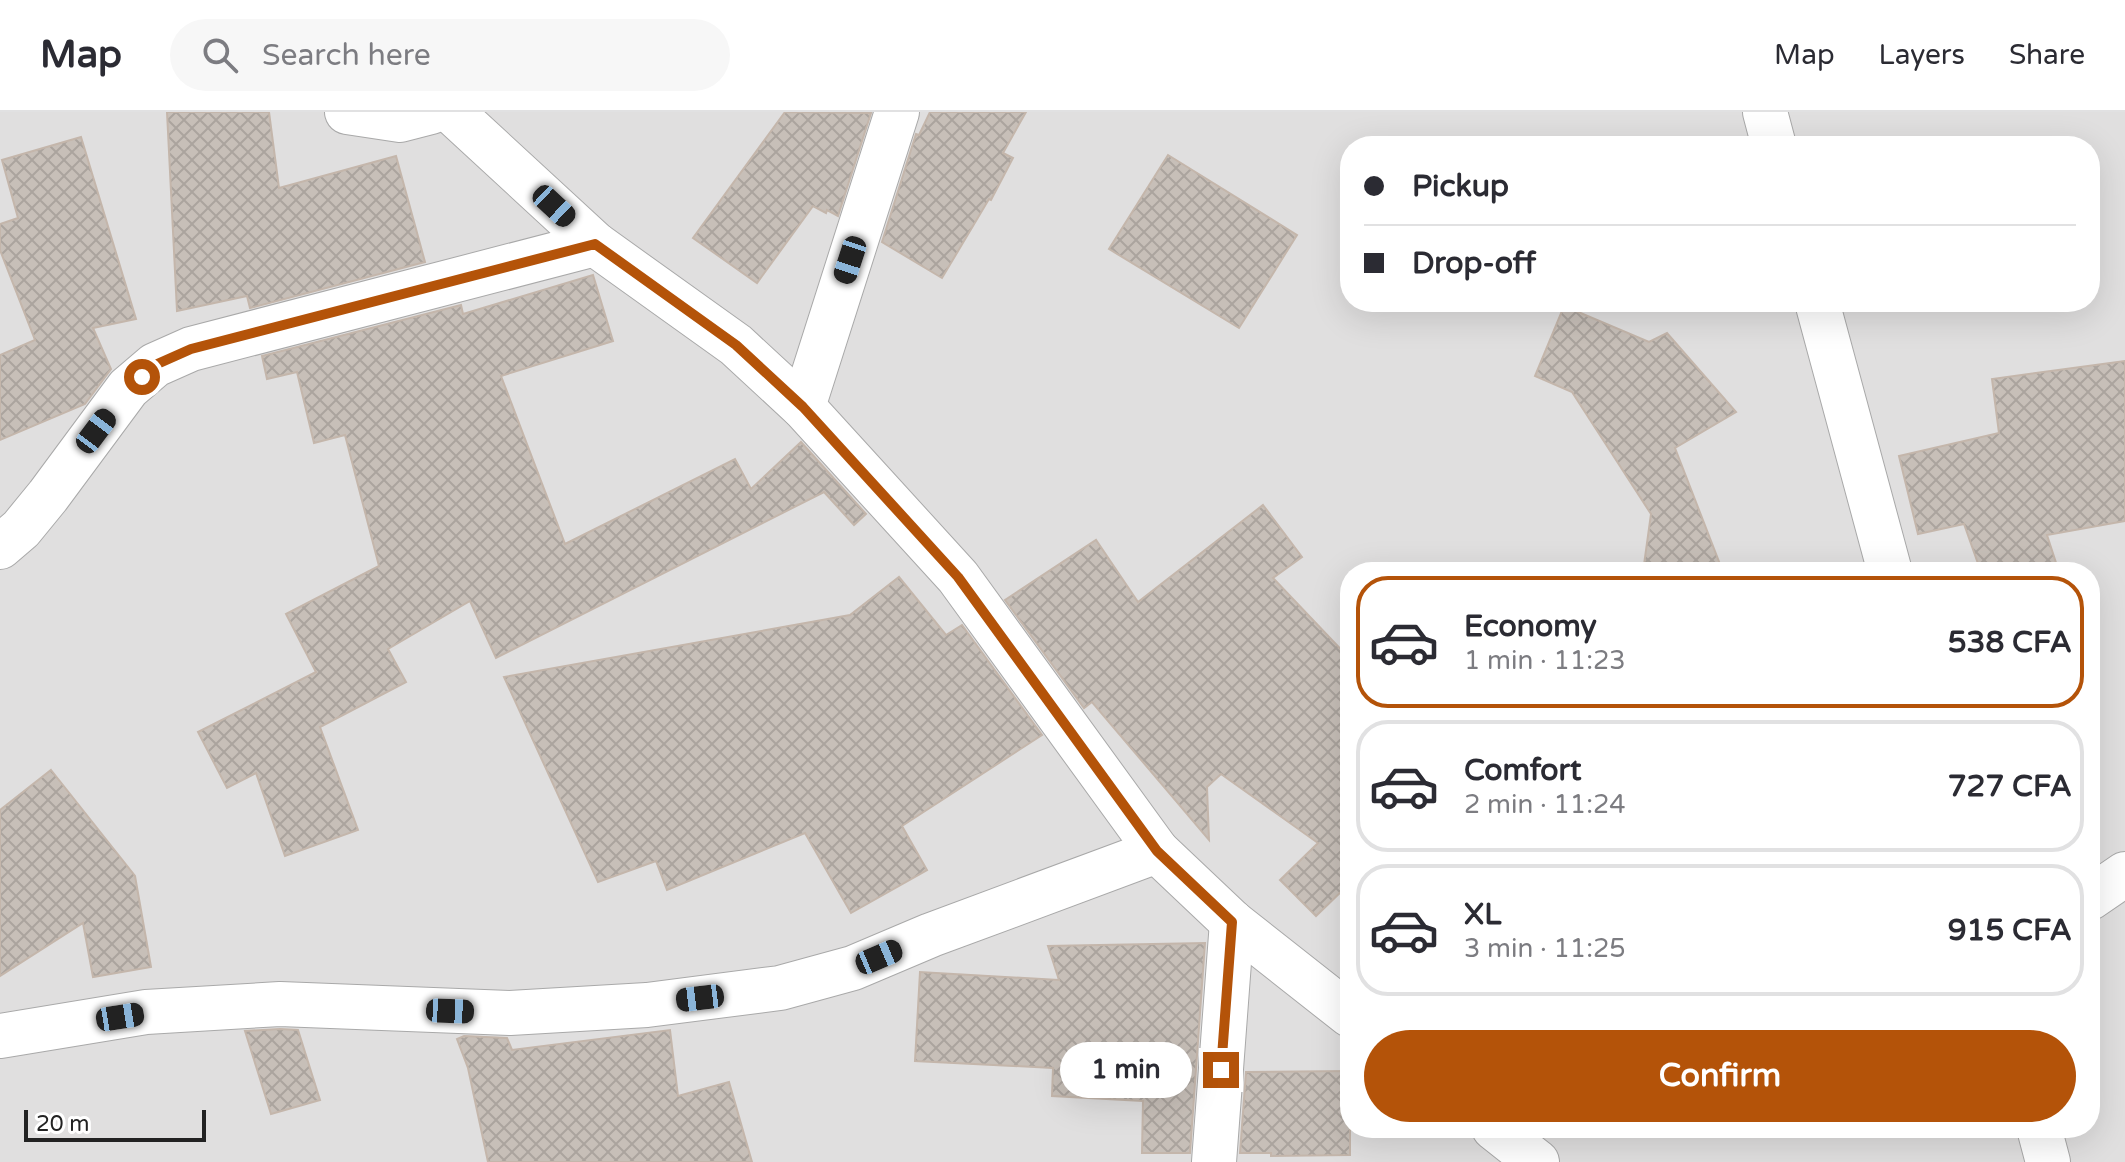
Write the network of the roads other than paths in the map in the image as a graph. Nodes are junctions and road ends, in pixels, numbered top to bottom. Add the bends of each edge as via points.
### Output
1 (347, 112) edge
2 (431, 112) edge
3 (452, 112) edge
4 (897, 112) edge
5 (1765, 112) edge
6 (1771, 136) edge
7 (595, 244) junction
8 (1820, 312) edge
9 (803, 407) junction
10 (0, 547) edge
11 (1887, 562) edge
12 (1157, 851) junction
13 (2125, 874) edge
14 (2100, 891) edge
15 (1232, 922) junction
16 (1340, 1007) edge
17 (0, 1036) edge
18 (1507, 1138) edge
19 (2042, 1138) edge
20 (1214, 1162) edge
21 (1537, 1162) edge
22 (2048, 1162) edge

1 - 2 street via 400,120
3 - 7 street
4 - 9 street
5 - 6 street
7 - 9 street via 736,345
7 - 10 street via 191,349 155,365 128,388 48,496
8 - 11 street
9 - 12 street via 958,577
12 - 15 street
12 - 17 street via 853,968 780,988 647,1005 510,1013 280,1004 161,1011
13 - 14 street
15 - 16 street
15 - 20 street
18 - 21 street
19 - 22 street

